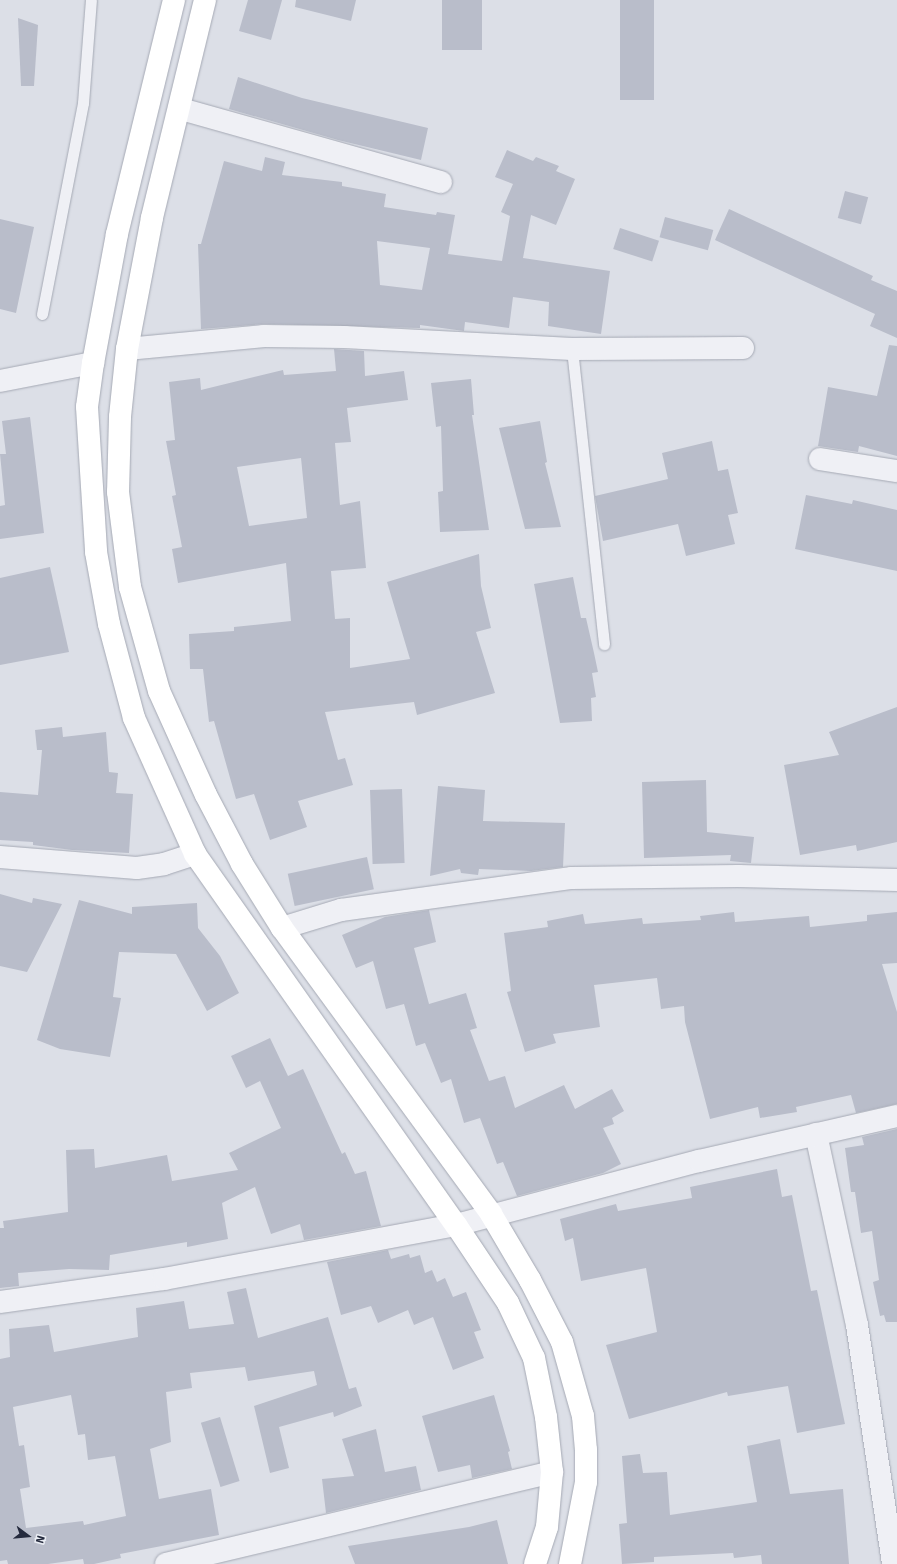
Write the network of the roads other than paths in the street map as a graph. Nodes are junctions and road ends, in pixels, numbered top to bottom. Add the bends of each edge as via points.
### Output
1 (91, 0) edge
2 (174, 0) edge
3 (205, 0) edge
4 (181, 109) junction
5 (441, 182) dead end
6 (42, 314) dead end
7 (743, 348) dead end
8 (127, 349) junction
9 (572, 349) junction
10 (93, 362) junction
11 (0, 381) edge
12 (820, 459) dead end
13 (897, 470) edge
14 (604, 644) dead end
15 (194, 854) junction
16 (0, 857) edge
17 (897, 880) edge
18 (282, 928) junction
19 (897, 1116) edge
20 (816, 1134) junction
21 (491, 1214) junction
22 (456, 1225) junction
23 (0, 1302) edge
24 (552, 1472) junction
25 (166, 1564) edge
26 (536, 1564) edge
27 (570, 1564) edge
28 (893, 1564) edge

1 - 6 lane via 83,102
2 - 10 main road via 118,234
3 - 4 main road
4 - 5 street
4 - 8 main road via 152,218
7 - 9 street
8 - 9 street via 264,336 344,337
8 - 18 main road via 120,417 118,492 130,587 162,698 206,795 242,864
9 - 14 lane
10 - 11 street
10 - 15 main road via 88,407 90,471 96,552 109,624 134,718
12 - 13 street
15 - 16 street via 164,864 137,868
15 - 22 main road
17 - 18 street via 738,876 572,878 341,910
18 - 21 main road
19 - 20 street
20 - 21 street
20 - 28 street via 857,1325
21 - 22 street
21 - 27 main road via 530,1280 562,1342 583,1416 586,1482
22 - 23 street via 164,1279
22 - 24 main road via 508,1303 534,1358 546,1417
24 - 25 street via 269,1539 238,1549
24 - 26 main road via 547,1527

